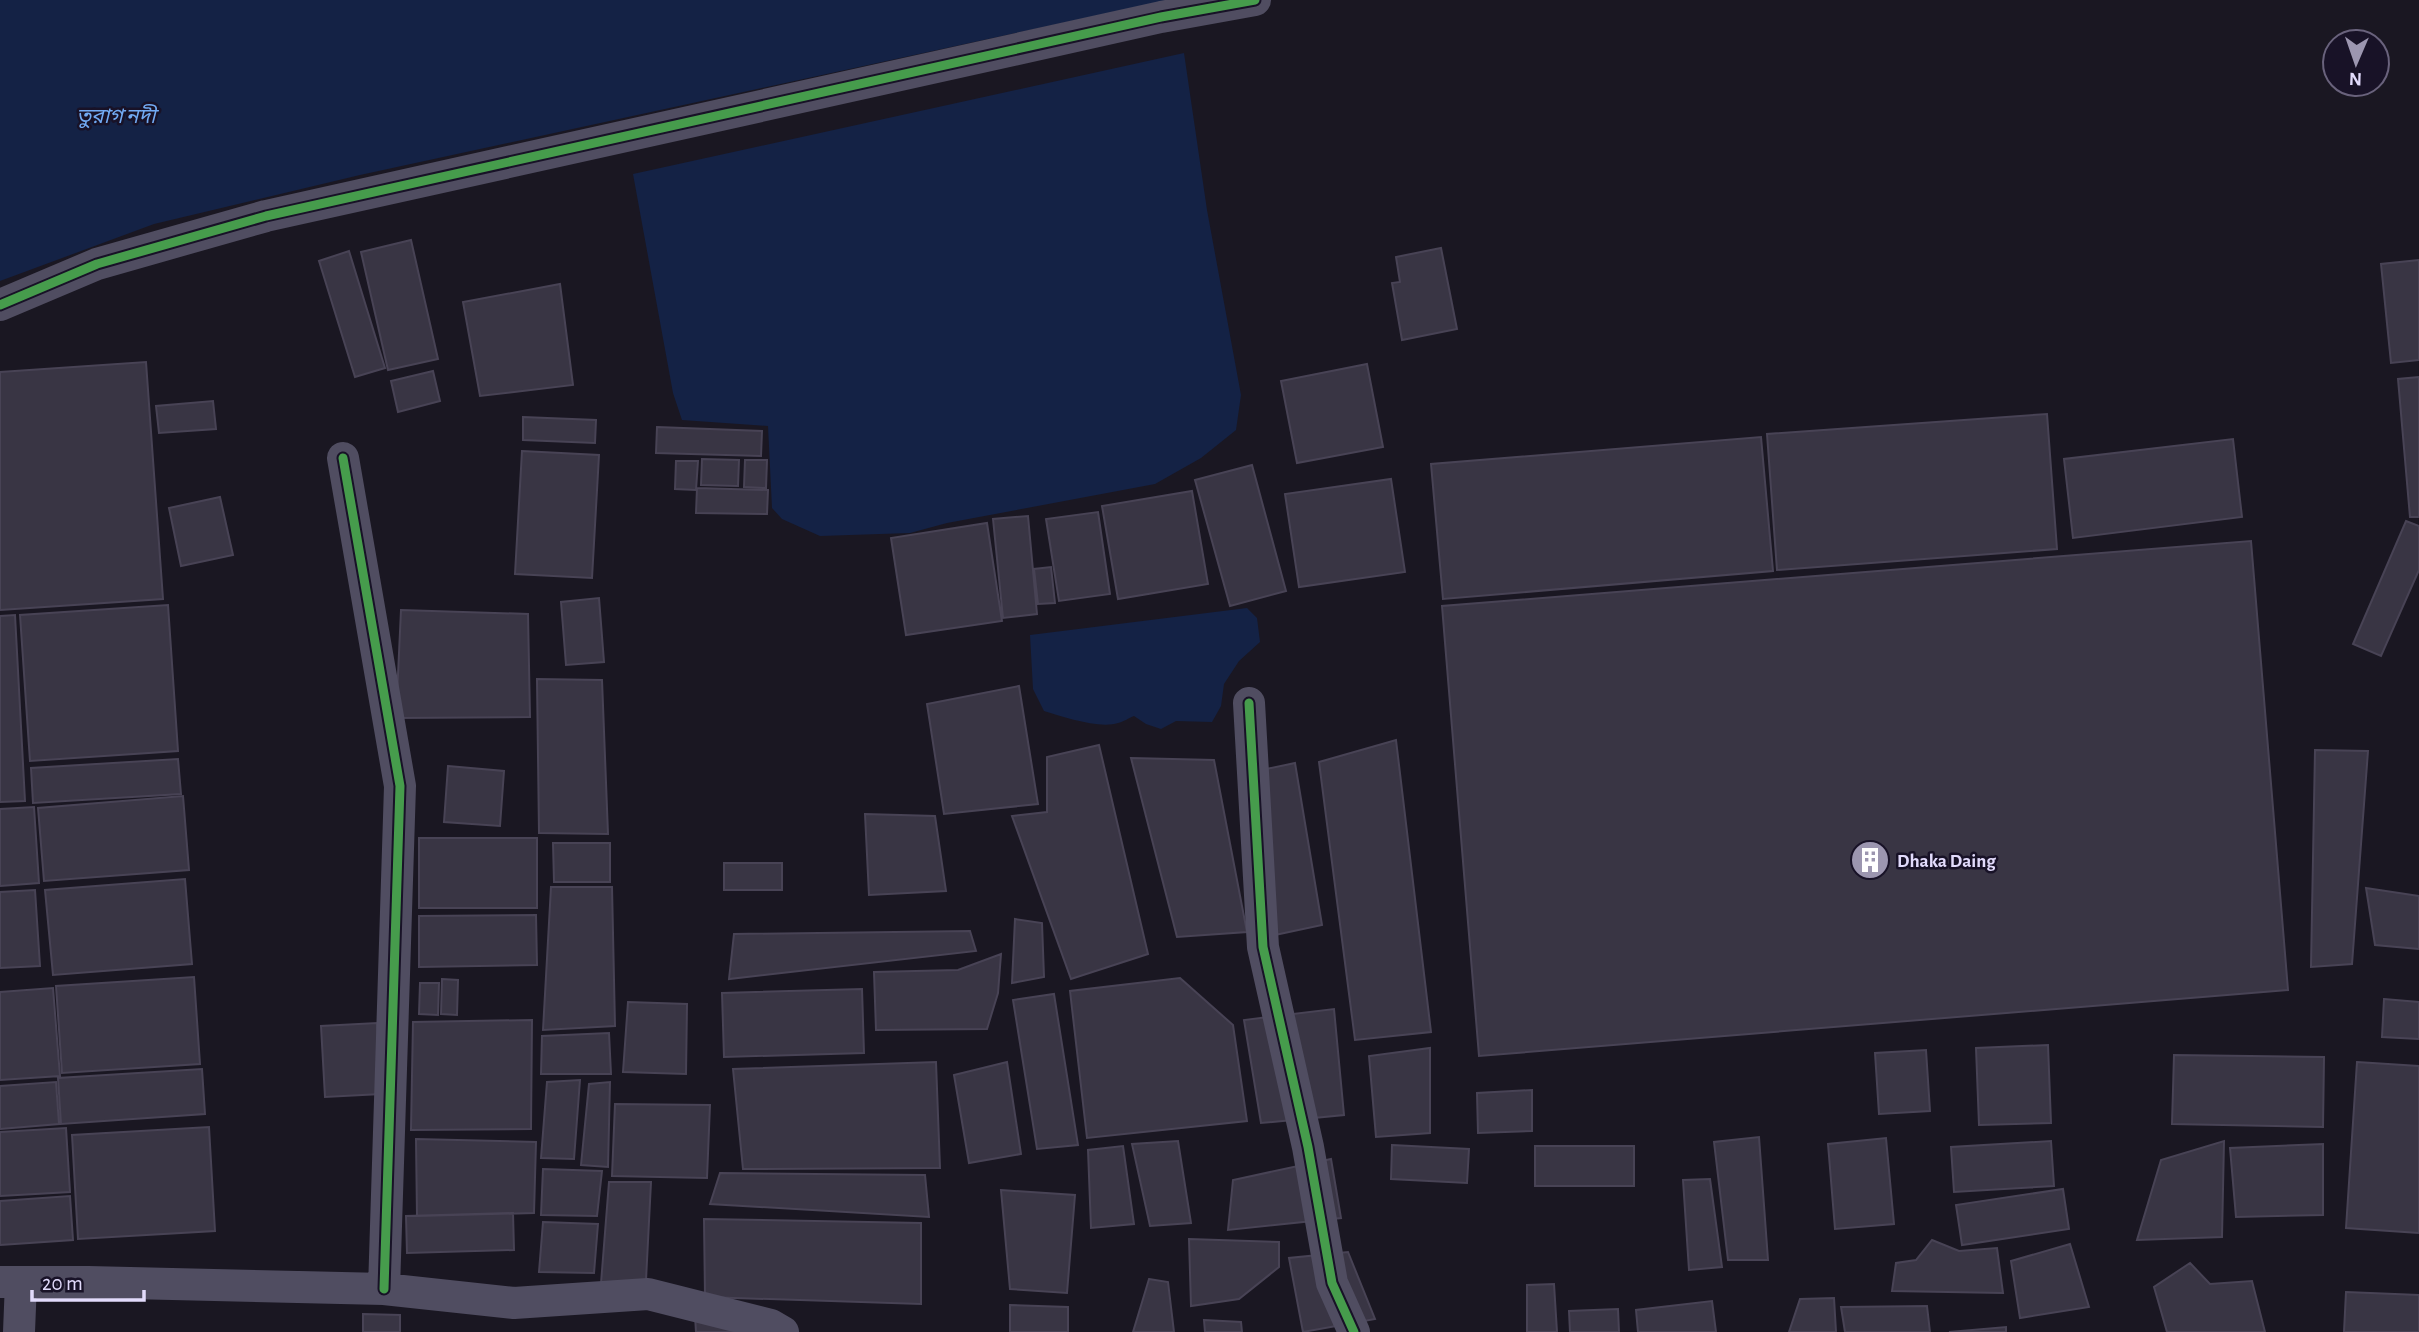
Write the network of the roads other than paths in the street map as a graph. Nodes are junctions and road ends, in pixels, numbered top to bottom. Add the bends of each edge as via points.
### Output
1 (1255, 0) edge
2 (0, 305) edge
3 (343, 458) dead end
4 (1248, 703) dead end
5 (11, 1282) edge
6 (384, 1289) junction
7 (687, 1318) edge
8 (19, 1332) edge
9 (783, 1332) edge
10 (1354, 1332) edge

1 - 2 street via 266,216 97,264
3 - 6 street via 400,786
4 - 10 street via 1263,947 1308,1147 1332,1283
5 - 6 street
5 - 8 street
6 - 7 street via 514,1303 648,1293
7 - 9 street via 771,1325

